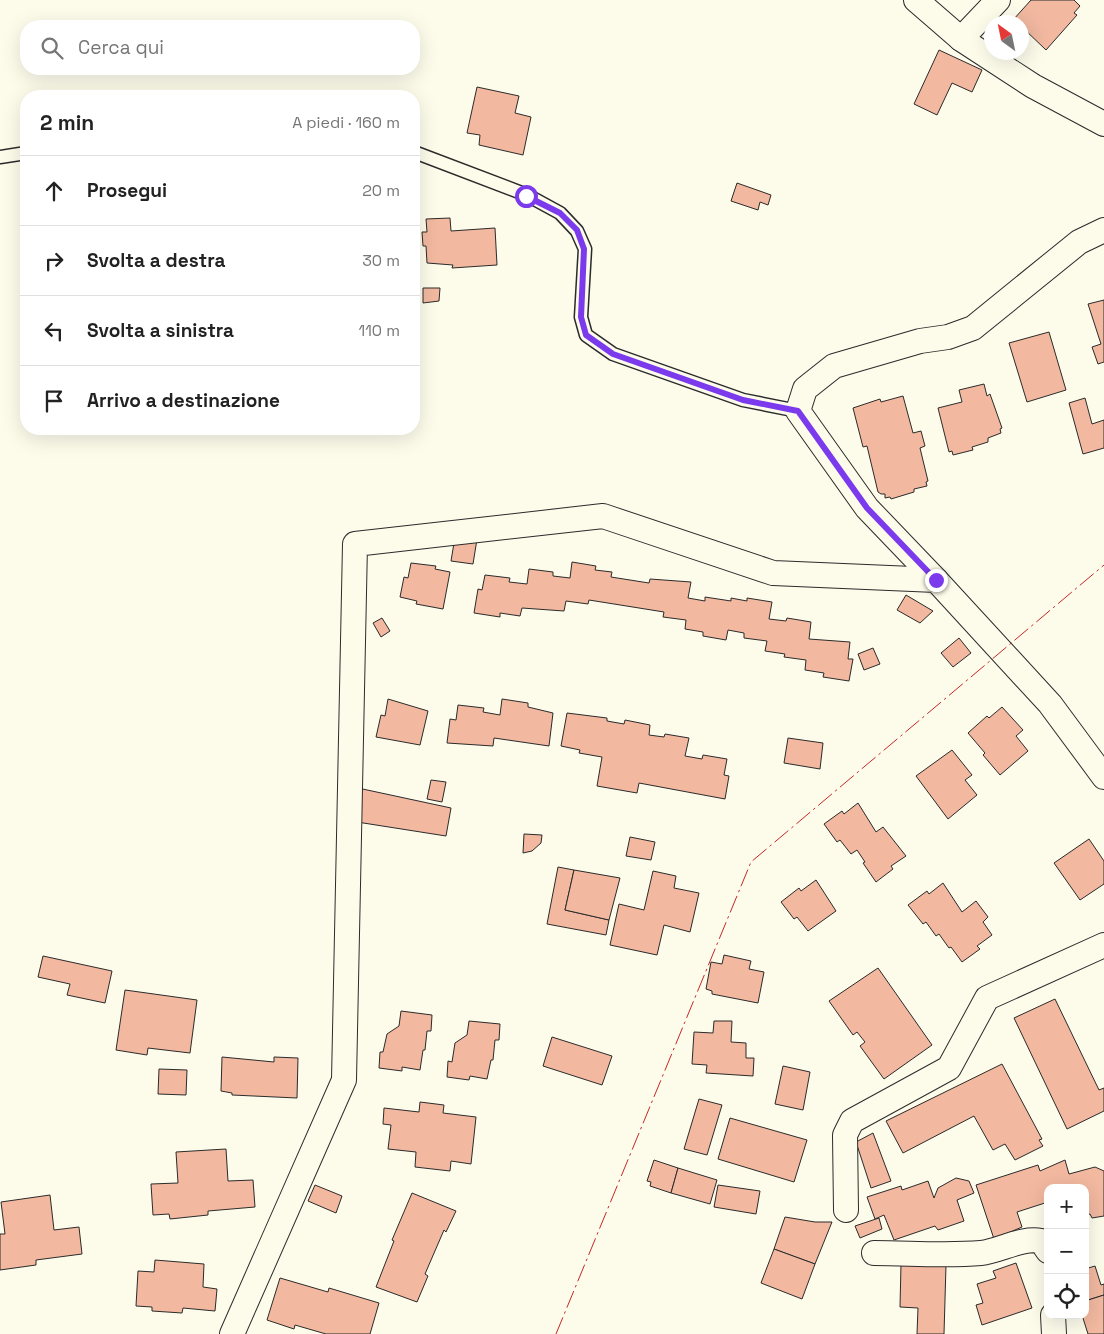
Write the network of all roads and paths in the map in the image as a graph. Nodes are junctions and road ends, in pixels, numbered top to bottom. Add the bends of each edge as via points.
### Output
1 (916, 0) edge
2 (998, 0) edge
3 (961, 39) junction
4 (1104, 124) edge
5 (20, 154) edge
6 (420, 154) edge
7 (0, 157) edge
8 (1104, 230) edge
9 (798, 411) junction
10 (936, 580) junction
11 (1104, 777) edge
12 (1104, 945) edge
13 (846, 1210) dead end
14 (1044, 1245) edge
15 (874, 1252) dead end
16 (1053, 1319) edge
17 (232, 1334) edge
18 (1054, 1334) edge

1 - 3 street
2 - 3 street
3 - 4 street via 1033,86
5 - 7 lane
6 - 9 lane via 526,196 560,213 577,230 584,249 581,317 586,335 613,354 743,400
8 - 9 street via 1079,242 973,328 834,366 805,389
9 - 10 street via 867,508
10 - 11 street via 1050,704
10 - 17 street via 773,574 603,516 355,544 344,1080
12 - 13 street via 987,998 949,1068 852,1121 845,1135
14 - 15 street via 1032,1239 981,1253
16 - 18 street

